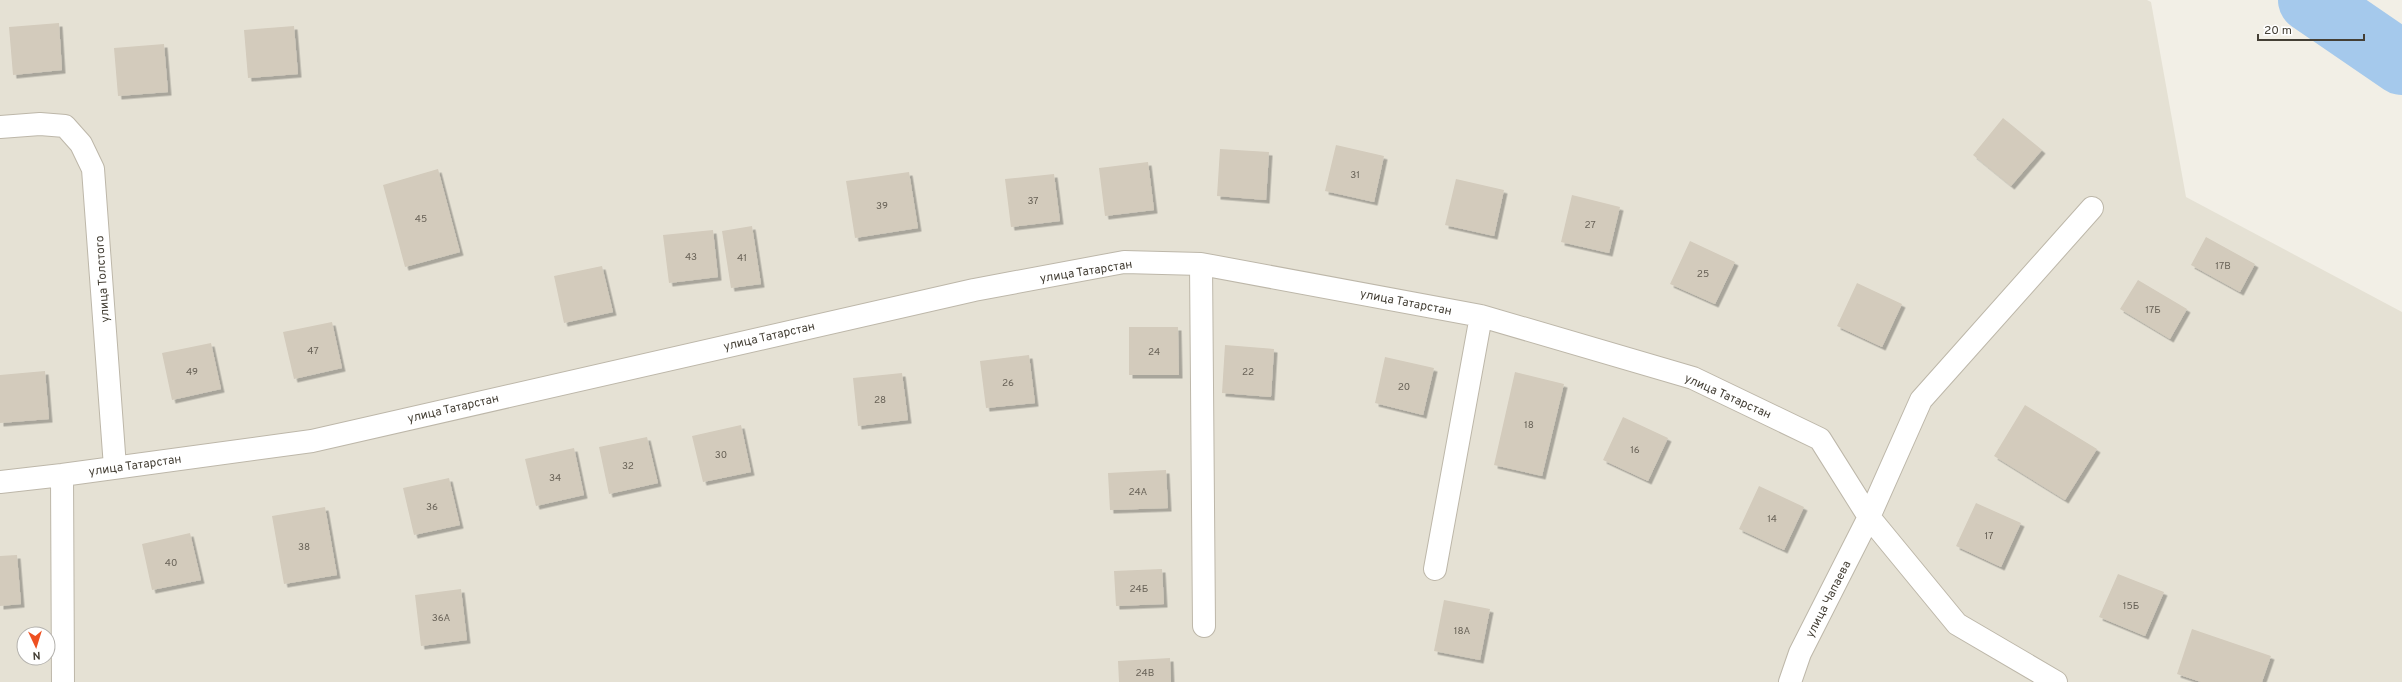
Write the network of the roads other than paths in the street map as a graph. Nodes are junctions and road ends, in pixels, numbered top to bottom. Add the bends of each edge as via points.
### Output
1 (0, 127) edge
2 (2092, 208) dead end
3 (1202, 264) junction
4 (1481, 316) junction
5 (116, 467) junction
6 (62, 475) junction
7 (0, 482) edge
8 (1870, 517) junction
9 (1435, 569) dead end
10 (1204, 626) dead end
11 (64, 682) edge
12 (1790, 682) edge
13 (2056, 682) edge

1 - 5 street, улица Толстого via 40,124 65,126 81,144 93,169
2 - 8 street, улица Чапаева via 1921,400
3 - 4 street, улица Татарстан
3 - 5 street, улица Татарстан via 1124,262 974,290 312,441
3 - 10 street
4 - 8 street, улица Татарстан via 1693,378 1820,439
4 - 9 street
5 - 6 street, улица Татарстан
6 - 7 street, улица Татарстан
6 - 11 street
8 - 12 street, улица Чапаева via 1800,653
8 - 13 street, улица Татарстан via 1957,624

